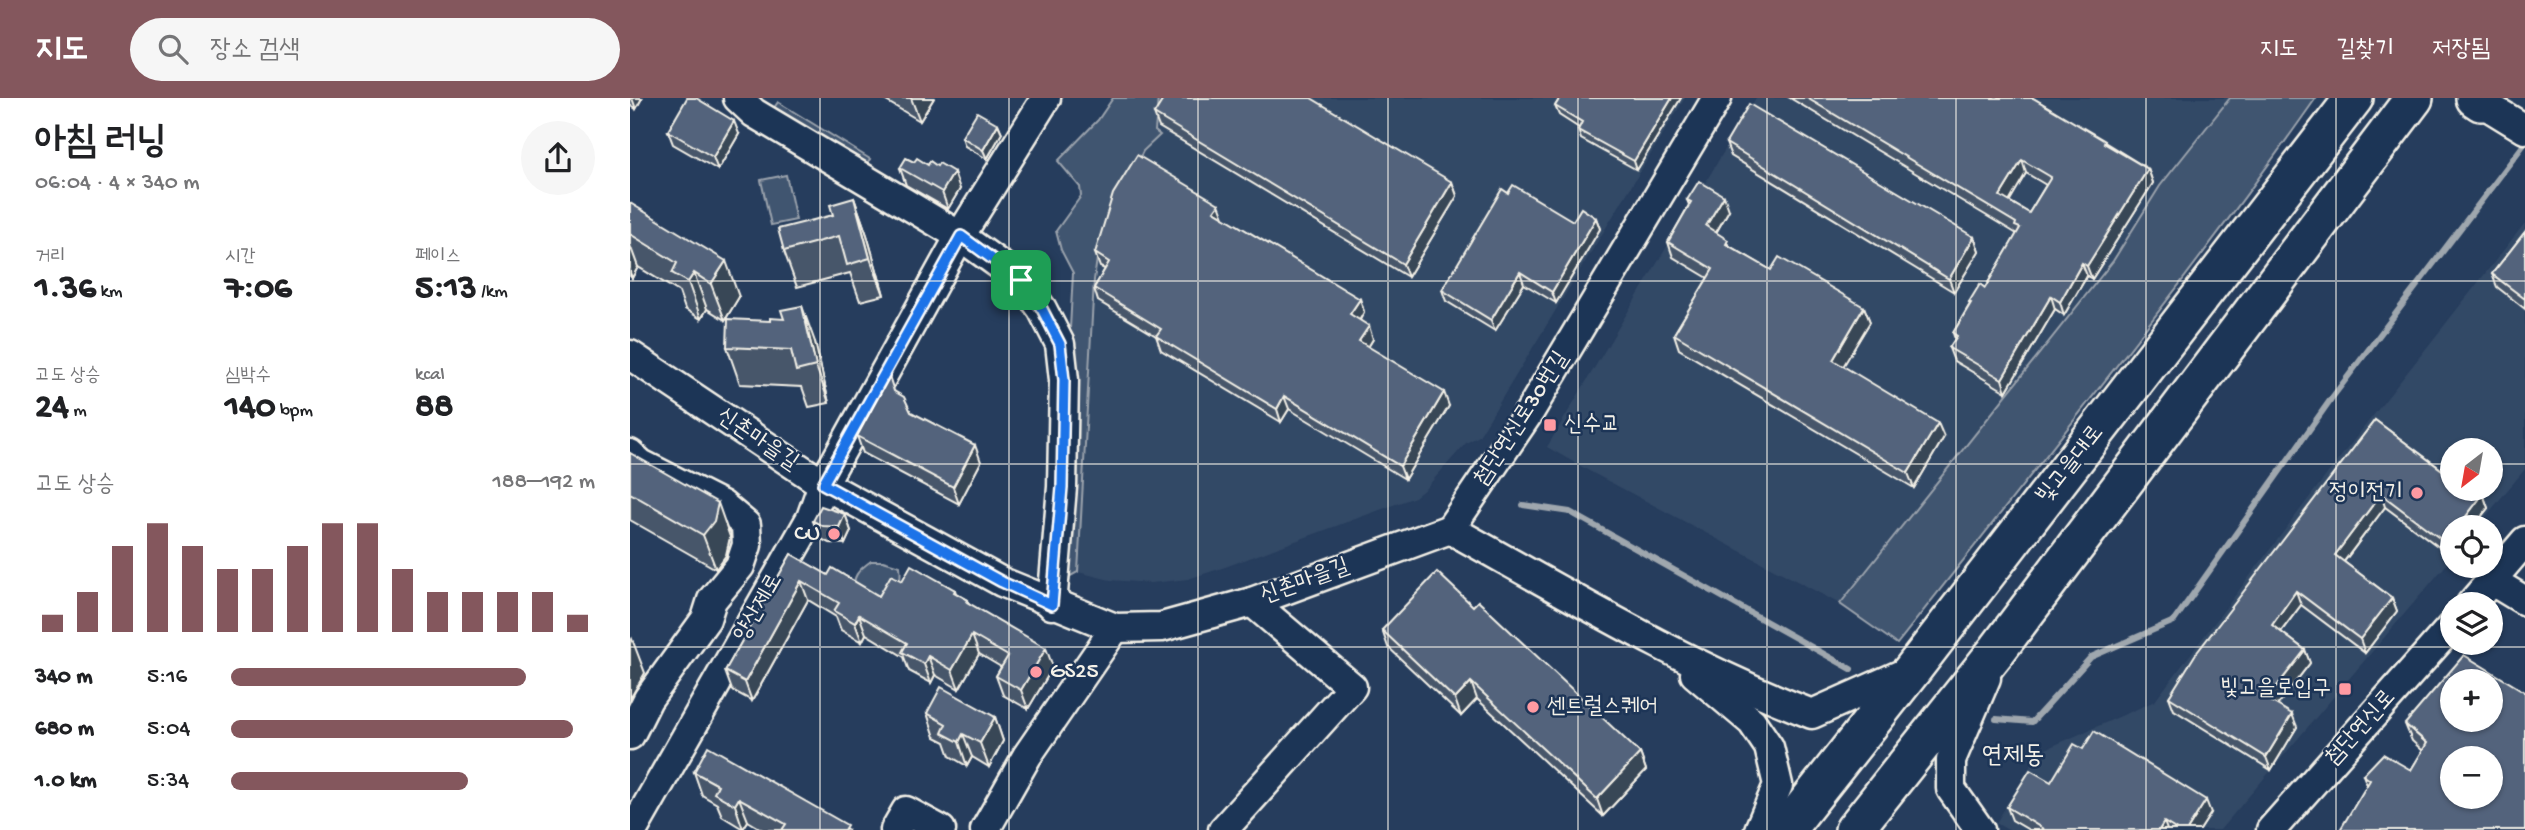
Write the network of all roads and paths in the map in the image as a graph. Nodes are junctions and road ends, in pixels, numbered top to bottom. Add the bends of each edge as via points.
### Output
1 (738, 98) edge
2 (1046, 98) edge
3 (1717, 98) edge
4 (2354, 98) edge
5 (2413, 100) edge
6 (2478, 100) edge
7 (2525, 129) edge
8 (961, 236) junction
9 (630, 355) edge
10 (630, 454) edge
11 (823, 484) junction
12 (1450, 529) junction
13 (2525, 541) edge
14 (2492, 580) junction
15 (2482, 592) edge
16 (2525, 601) edge
17 (1252, 602) junction
18 (1052, 605) junction
19 (1115, 628) junction
20 (2440, 640) edge
21 (1663, 648) junction
22 (1998, 649) junction
23 (1913, 669) junction
24 (630, 735) edge
25 (633, 830) edge
26 (895, 830) edge
27 (940, 830) edge
28 (985, 830) edge
29 (1223, 830) edge
30 (1759, 830) edge
31 (1786, 830) edge
32 (1854, 830) edge
33 (1980, 830) edge
34 (2271, 830) edge

1 - 8 street via 754,113
2 - 8 street, 양산제로
3 - 12 street, 첨단연신로30번길 via 1530,411
4 - 23 main road, 빛고을대로
5 - 22 main road
6 - 7 street
8 - 11 street, 양산제로
8 - 18 street via 1021,280 1060,344 1062,487
9 - 11 street, 신촌마을길
10 - 24 street via 722,505 746,525 747,545 740,566 712,600 706,619 648,699
11 - 18 street, 신촌마을길
11 - 25 street, 양산제로 via 811,518
12 - 17 street, 신촌마을길
12 - 21 street
13 - 14 street
14 - 15 street
14 - 16 street
17 - 19 street, 신촌마을길 via 1162,626
17 - 29 street via 1352,687
18 - 19 street, 신촌마을길
19 - 28 street via 1027,756
20 - 34 street, 첨단연신로
21 - 23 street via 1812,714
21 - 30 street via 1752,722 1769,747 1778,785
22 - 32 main road
22 - 33 street via 1951,760 1951,789
23 - 31 main road, 빛고을대로
26 - 27 street via 906,811

